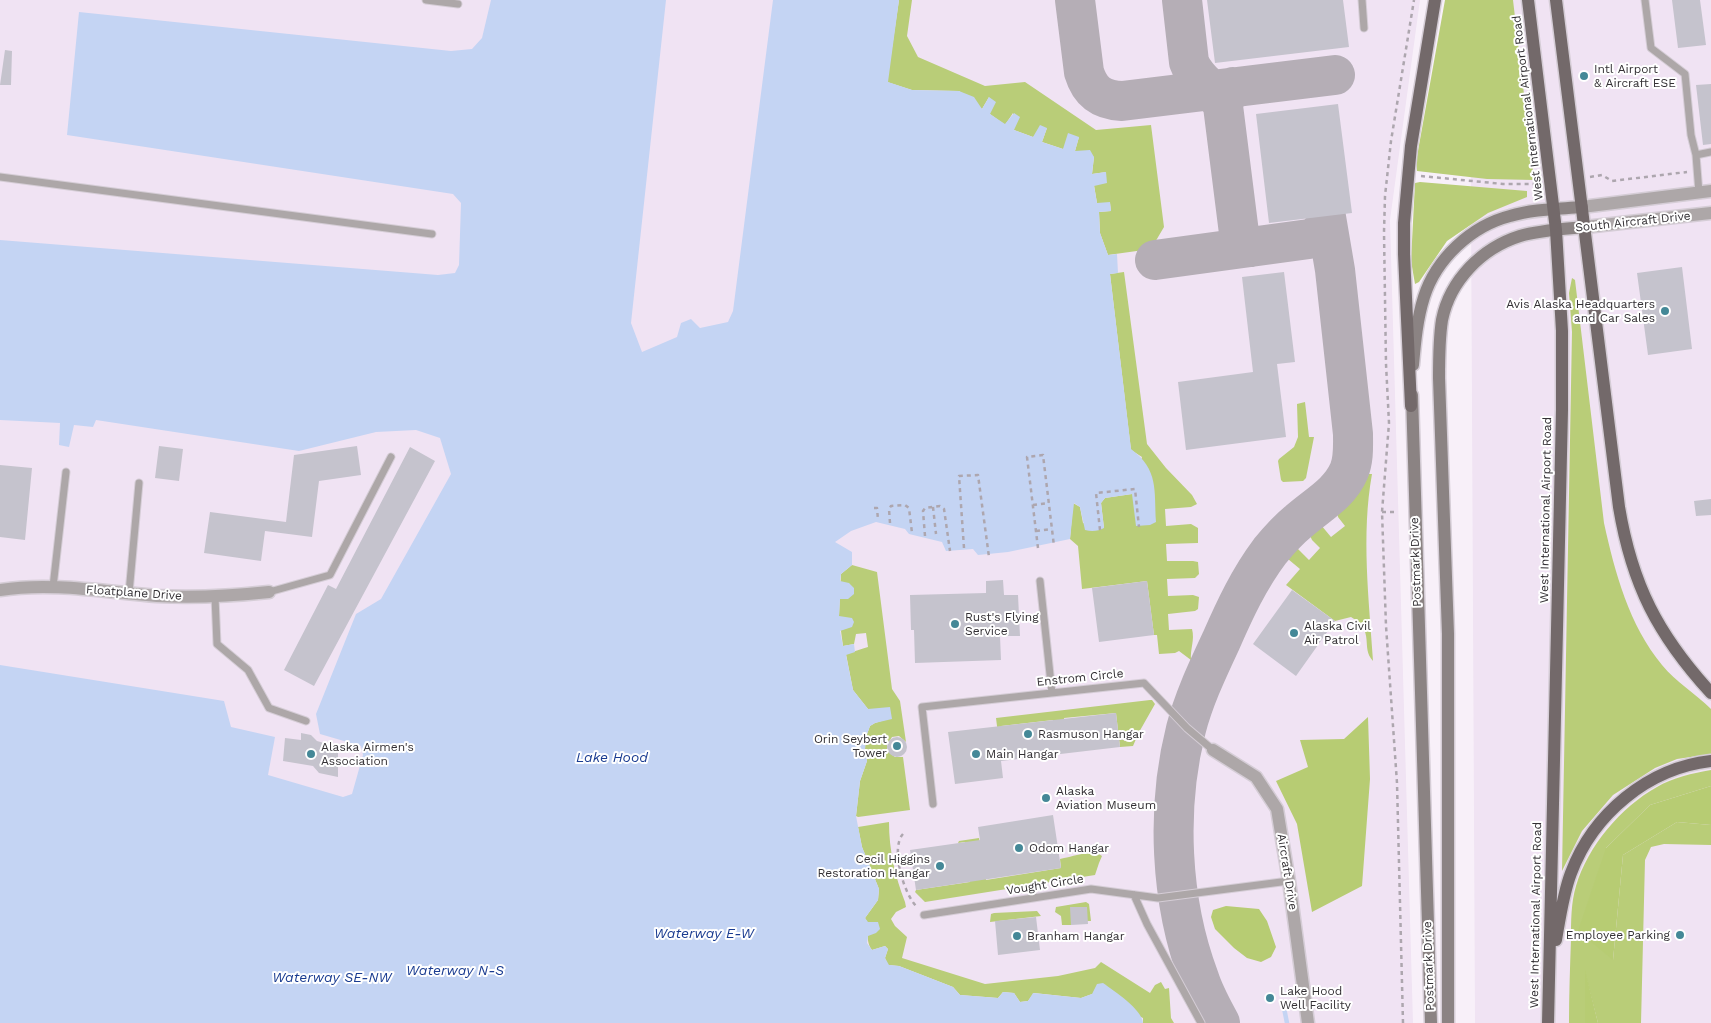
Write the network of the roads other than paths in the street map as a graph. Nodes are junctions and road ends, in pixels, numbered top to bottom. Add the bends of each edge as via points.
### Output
1 (426, 0) edge
2 (1362, 0) edge
3 (1435, 0) edge
4 (1528, 0) edge
5 (1556, 0) edge
6 (1645, 0) edge
7 (458, 4) dead end
8 (1364, 28) dead end
9 (1711, 152) edge
10 (1696, 155) junction
11 (0, 177) edge
12 (1705, 192) edge
13 (1582, 208) junction
14 (1554, 209) junction
15 (1711, 213) edge
16 (1585, 227) junction
17 (1556, 230) junction
18 (432, 234) dead end
19 (1411, 406) junction
20 (391, 457) dead end
21 (66, 472) dead end
22 (139, 483) dead end
23 (1040, 581) dead end
24 (53, 587) junction
25 (0, 590) edge
26 (269, 592) joint
27 (129, 593) junction
28 (215, 597) junction
29 (1052, 693) junction
30 (1711, 693) edge
31 (306, 721) dead end
32 (1213, 750) joint
33 (1711, 761) edge
34 (933, 804) dead end
35 (1289, 881) junction
36 (1134, 895) junction
37 (924, 914) road end
38 (1548, 994) junction
39 (1201, 1023) edge
40 (1308, 1023) edge
41 (1432, 1023) edge
42 (1448, 1023) edge
43 (1548, 1023) edge

1 - 7 lane
2 - 8 lane
3 - 19 main road via 1410,156 1404,223
4 - 14 main road, West International Airport Road
5 - 13 main road
6 - 10 lane via 1651,48 1685,74 1690,135
9 - 10 lane
10 - 12 lane
11 - 18 lane
12 - 13 street, South Aircraft Drive
13 - 14 street, Postmark Drive
13 - 16 main road
14 - 17 main road, West International Airport Road
14 - 19 street, Postmark Drive via 1515,214 1489,224 1463,241 1438,268 1427,288 1417,323
15 - 16 street, South Aircraft Drive
16 - 17 street, South Aircraft Drive
16 - 30 main road via 1619,507 1631,564 1640,589 1671,645
17 - 38 main road, West International Airport Road via 1562,383
17 - 42 street, Postmark Drive via 1512,239 1476,260 1450,296 1440,335 1448,634
19 - 41 street, Postmark Drive
20 - 26 lane via 330,575
21 - 24 lane
22 - 27 lane
23 - 29 lane
24 - 25 street, Floatplane Drive
24 - 27 street, Floatplane Drive
26 - 28 street, Floatplane Drive
27 - 28 street, Floatplane Drive
28 - 31 lane via 217,644 248,670 269,708
29 - 32 lane, Enstrom Circle via 1144,683
29 - 34 lane, Enstrom Circle via 922,707
32 - 35 street, Aircraft Drive via 1256,777 1277,809
33 - 38 main road via 1684,766 1654,778 1625,798 1593,832 1571,872 1564,893
35 - 36 lane, Vought Circle via 1158,898
35 - 40 street, Aircraft Drive
36 - 37 lane, Vought Circle via 1091,889
36 - 39 lane
38 - 43 main road, West International Airport Road

